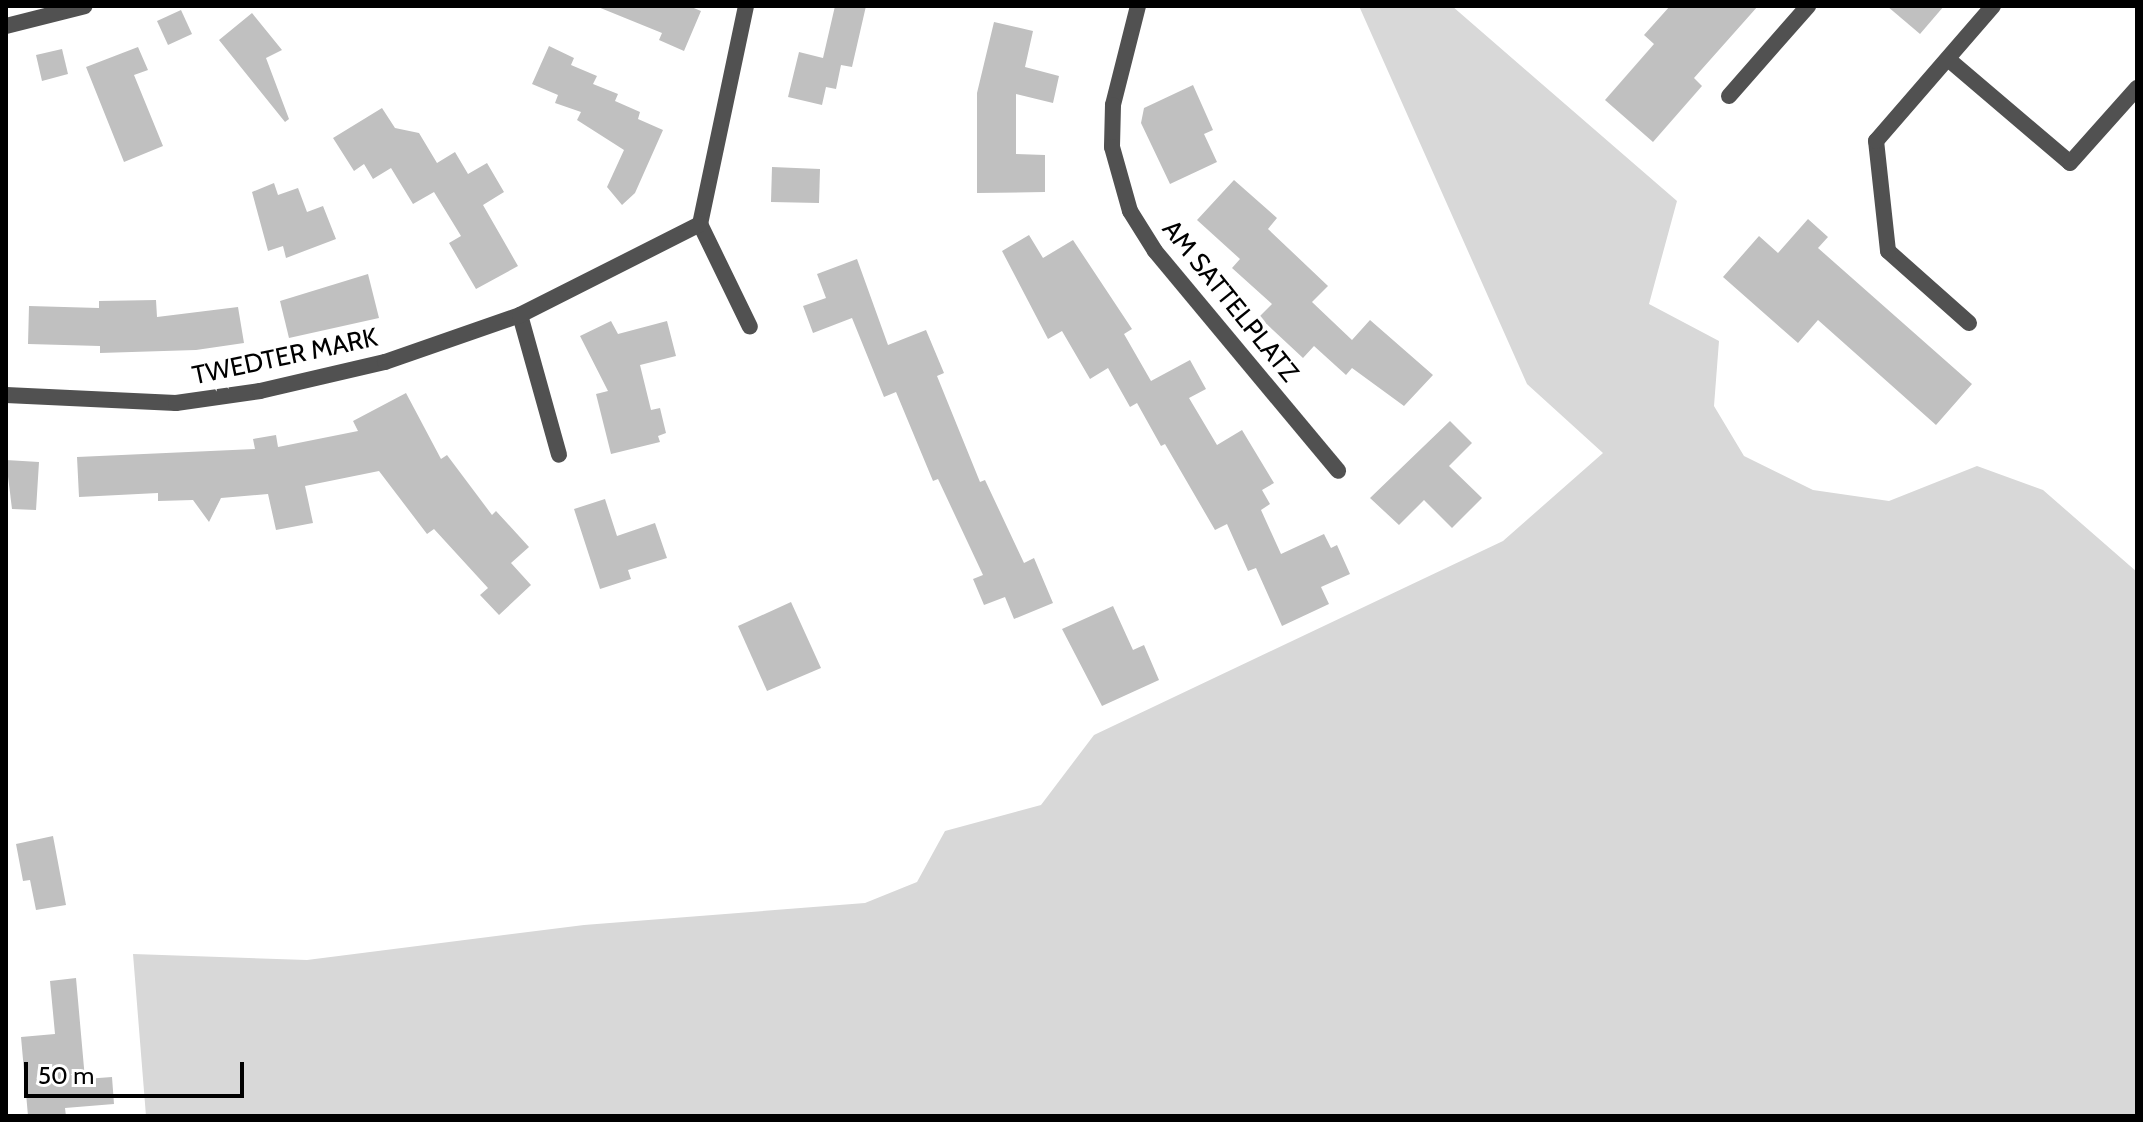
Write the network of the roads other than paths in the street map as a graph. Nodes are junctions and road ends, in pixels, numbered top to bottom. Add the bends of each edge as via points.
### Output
1 (85, 6) edge
2 (746, 6) edge
3 (1138, 6) edge
4 (1808, 6) edge
5 (1993, 6) edge
6 (6, 26) edge
7 (1948, 59) junction
8 (2137, 88) edge
9 (1729, 96) dead end
10 (700, 224) junction
11 (520, 315) junction
12 (1969, 323) dead end
13 (750, 327) dead end
14 (6, 395) edge
15 (559, 455) dead end
16 (1338, 471) dead end

1 - 6 street
2 - 10 street
3 - 16 street, AM SATTELPLATZ via 1113,105 1112,147 1130,211 1155,251
4 - 9 street
5 - 7 street
7 - 8 street via 2070,163
7 - 12 street via 1876,141 1888,251
10 - 11 street, TWEDTER MARK
10 - 13 street
11 - 14 street, TWEDTER MARK via 385,362 260,391 176,403
11 - 15 street

